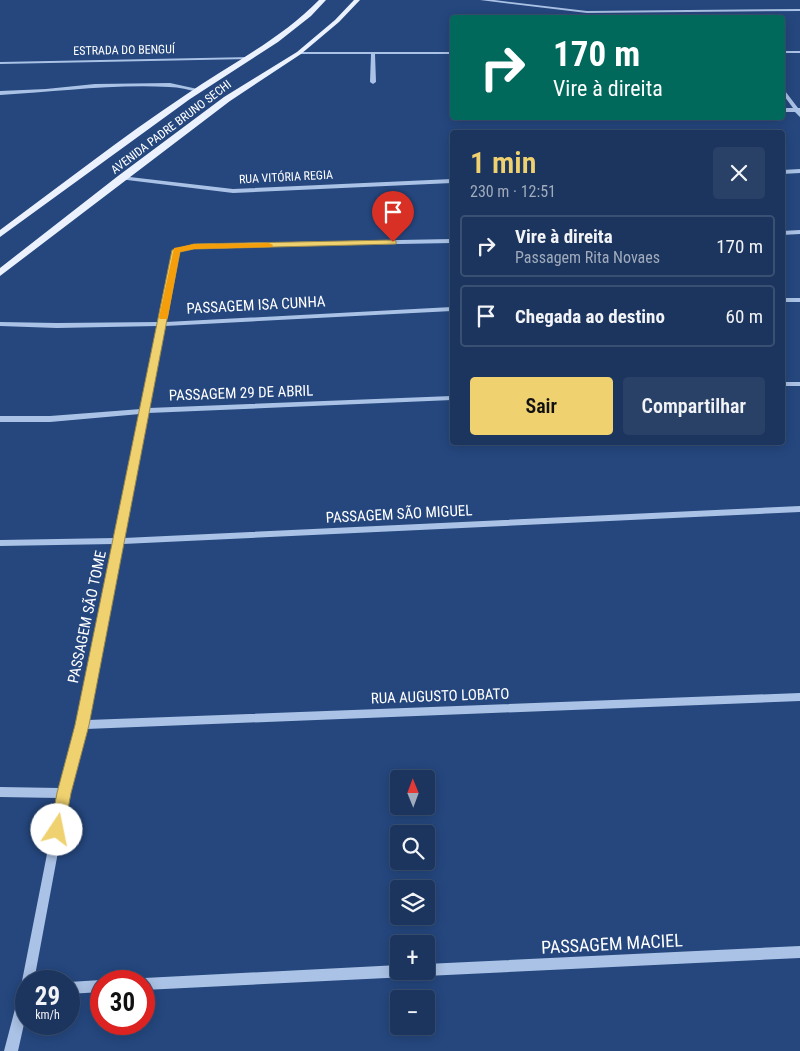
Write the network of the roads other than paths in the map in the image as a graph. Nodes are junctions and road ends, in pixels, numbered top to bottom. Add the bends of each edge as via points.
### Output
1 (323, 0) edge
2 (356, 0) edge
3 (482, 0) edge
4 (800, 10) edge
5 (785, 52) edge
6 (800, 52) edge
7 (299, 53) junction
8 (373, 53) junction
9 (450, 53) edge
10 (249, 58) junction
11 (0, 63) edge
12 (373, 82) dead end
13 (199, 90) junction
14 (785, 92) edge
15 (0, 93) edge
16 (785, 110) edge
17 (799, 112) edge
18 (800, 171) edge
19 (785, 172) edge
20 (121, 178) junction
21 (450, 181) edge
22 (800, 232) edge
23 (785, 233) edge
24 (0, 234) edge
25 (450, 241) edge
26 (0, 273) edge
27 (785, 300) edge
28 (800, 300) edge
29 (450, 309) edge
30 (0, 324) edge
31 (162, 324) junction
32 (785, 384) edge
33 (800, 384) edge
34 (450, 398) edge
35 (144, 411) junction
36 (0, 419) edge
37 (800, 509) edge
38 (120, 541) junction
39 (0, 543) edge
40 (800, 697) edge
41 (82, 725) junction
42 (0, 792) edge
43 (64, 793) junction
44 (800, 952) edge
45 (30, 970) edge
46 (435, 970) edge
47 (390, 972) edge
48 (155, 983) edge
49 (16, 1035) edge
50 (12, 1051) edge

1 - 10 main road, AVENIDA PADRE BRUNO SECHI via 304,19
2 - 7 main road, AVENIDA PADRE BRUNO SECHI via 338,21
3 - 4 street via 587,12
5 - 6 street
7 - 8 street
7 - 20 main road, AVENIDA PADRE BRUNO SECHI via 227,98
8 - 9 street
8 - 12 street
10 - 11 street, ESTRADA DO BENGUÍ
10 - 13 main road, AVENIDA PADRE BRUNO SECHI
13 - 15 street via 170,86 95,86
13 - 24 main road, AVENIDA PADRE BRUNO SECHI
14 - 17 street
16 - 17 street
18 - 19 street
20 - 21 street, RUA VITÓRIA REGIA via 233,191
20 - 26 main road, AVENIDA PADRE BRUNO SECHI
22 - 23 street
25 - 31 street, PASSAGEM SÃO TOME via 180,248 174,258
27 - 28 street
29 - 31 street, PASSAGEM ISA CUNHA
30 - 31 street, PASSAGEM ISA CUNHA
31 - 35 street, PASSAGEM SÃO TOME
32 - 33 street
34 - 35 street, PASSAGEM 29 DE ABRIL
35 - 36 street, PASSAGEM 29 DE ABRIL via 50,419
35 - 38 street, PASSAGEM SÃO TOME
37 - 38 street, PASSAGEM SÃO MIGUEL
38 - 39 street, PASSAGEM SÃO MIGUEL
38 - 41 street, PASSAGEM SÃO TOME
40 - 41 street, RUA AUGUSTO LOBATO
41 - 43 street, PASSAGEM SÃO TOME
42 - 43 street
43 - 45 street, PASSAGEM SÃO TOME
44 - 46 street, PASSAGEM MACIEL
47 - 48 street
49 - 50 street

